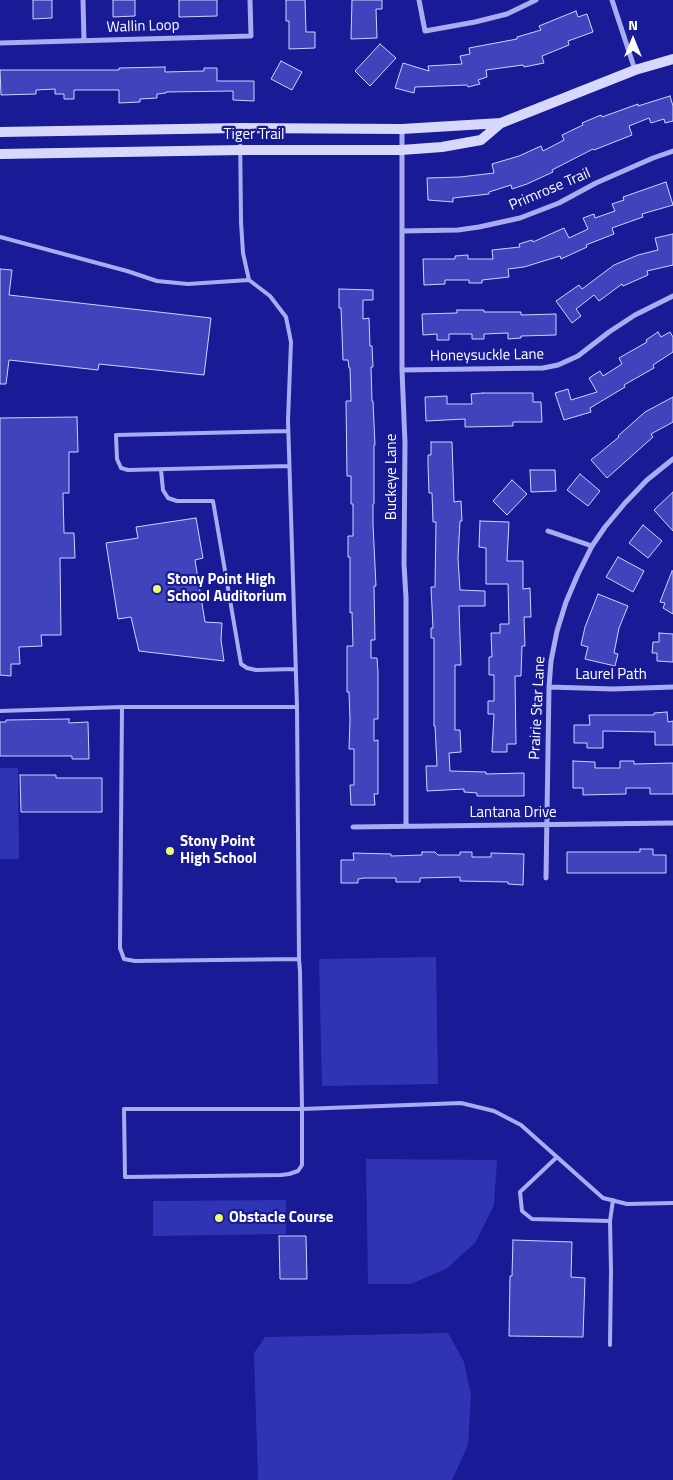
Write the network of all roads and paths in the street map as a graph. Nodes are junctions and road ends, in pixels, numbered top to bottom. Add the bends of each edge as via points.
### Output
1 (83, 0) edge
2 (250, 0) edge
3 (419, 0) edge
4 (536, 0) edge
5 (612, 0) edge
6 (84, 41) junction
7 (0, 43) edge
8 (673, 59) edge
9 (634, 70) junction
10 (501, 123) junction
11 (240, 128) junction
12 (402, 128) junction
13 (0, 132) edge
14 (241, 150) junction
15 (401, 150) junction
16 (673, 151) edge
17 (0, 154) edge
18 (402, 231) junction
19 (0, 237) edge
20 (249, 280) junction
21 (673, 296) edge
22 (402, 370) junction
23 (288, 431) junction
24 (673, 459) edge
25 (290, 466) junction
26 (161, 470) junction
27 (548, 530) dead end
28 (592, 546) junction
29 (296, 669) junction
30 (549, 687) junction
31 (673, 687) edge
32 (122, 707) junction
33 (297, 707) junction
34 (0, 711) edge
35 (673, 823) edge
36 (406, 826) junction
37 (547, 826) junction
38 (353, 827) dead end
39 (546, 878) dead end
40 (298, 959) junction
41 (302, 1109) junction
42 (557, 1157) junction
43 (613, 1200) junction
44 (673, 1203) edge
45 (610, 1221) junction
46 (610, 1345) dead end

1 - 6 street
2 - 6 street, Wallin Loop via 250,36
3 - 4 street via 425,31 507,14
5 - 9 street
6 - 7 street, Wallin Loop
8 - 9 street, Tiger Trail
9 - 10 street, Tiger Trail
10 - 12 street, Tiger Trail
10 - 15 street, Tiger Trail via 481,140
11 - 12 street, Tiger Trail
11 - 13 street, Tiger Trail
11 - 14 lane
12 - 15 street, Buckeye Lane
14 - 15 street, Tiger Trail
14 - 17 street, Tiger Trail
14 - 20 lane via 243,245
15 - 18 street, Buckeye Lane
16 - 18 street, Primrose Trail via 596,183 559,203 500,224 458,230
18 - 22 street, Buckeye Lane
19 - 20 lane via 157,281 188,284
20 - 23 lane via 270,296 286,317 291,342
21 - 22 street, Honeysuckle Lane via 635,315 578,356 558,366
22 - 36 street, Buckeye Lane
23 - 25 lane
23 - 26 lane via 116,435 117,459 121,468
24 - 28 street, Prairie Star Lane via 646,480
25 - 26 lane
25 - 29 lane
26 - 29 lane via 163,490 168,498 213,501 241,664 256,670
27 - 28 street
28 - 30 street, Prairie Star Lane via 564,610 551,661
29 - 33 lane
30 - 31 street, Laurel Path
30 - 37 street, Prairie Star Lane
32 - 33 lane
32 - 34 lane
32 - 40 lane via 120,948 124,959
33 - 40 lane
35 - 37 street, Lantana Drive
36 - 37 street, Lantana Drive
36 - 38 street, Lantana Drive
37 - 39 street, Prairie Star Lane
40 - 41 lane
41 - 41 lane via 124,1109 125,1177 289,1174 298,1171 302,1165
41 - 42 lane via 461,1103 494,1111 521,1125
42 - 43 lane via 603,1198
42 - 45 lane via 520,1192 522,1212 532,1219
43 - 44 lane via 627,1204
43 - 45 lane
45 - 46 lane

